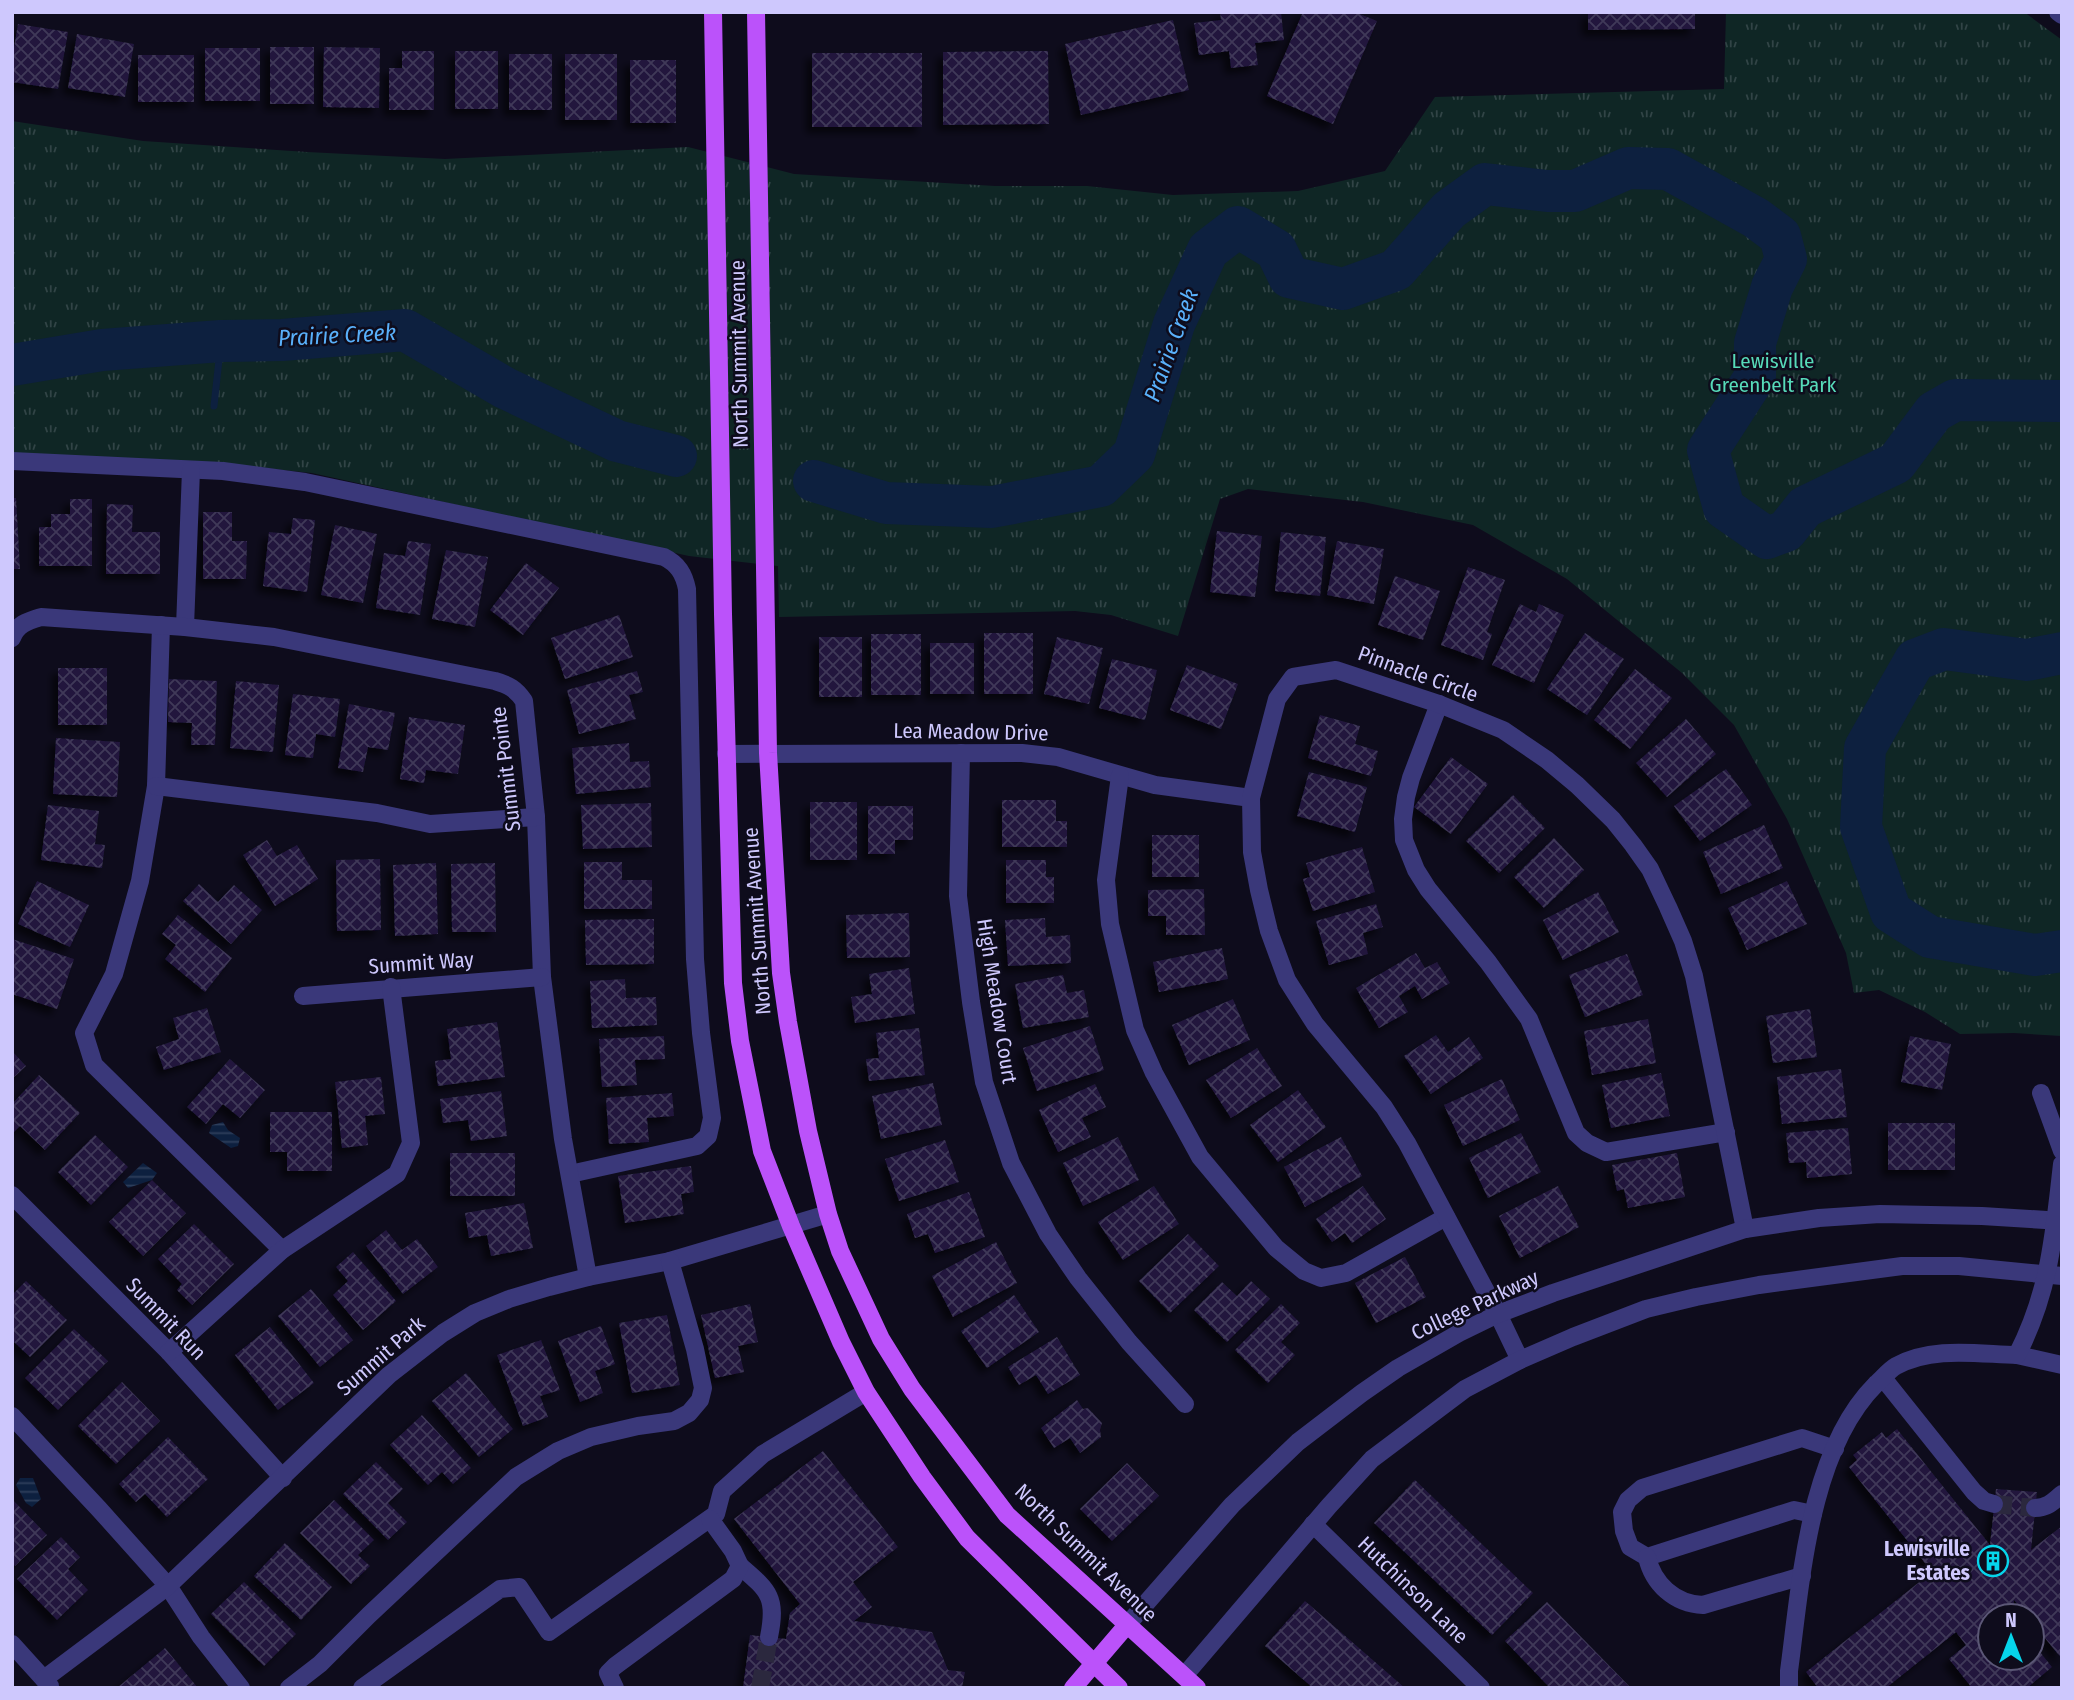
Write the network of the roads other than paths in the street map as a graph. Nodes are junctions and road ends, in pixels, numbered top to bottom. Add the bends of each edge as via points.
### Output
1 (713, 12) edge
2 (756, 12) edge
3 (12, 461) edge
4 (191, 470) junction
5 (161, 625) junction
6 (185, 626) junction
7 (12, 638) edge
8 (1439, 704) junction
9 (768, 753) junction
10 (961, 753) junction
11 (726, 754) junction
12 (1120, 776) junction
13 (156, 786) junction
14 (1251, 798) junction
15 (536, 817) junction
16 (542, 976) junction
17 (391, 987) junction
18 (303, 996) dead end
19 (2040, 1093) dead end
20 (1726, 1132) junction
21 (2062, 1151) edge
22 (2062, 1164) edge
23 (570, 1174) junction
24 (12, 1195) edge
25 (828, 1214) junction
26 (1446, 1217) junction
27 (2059, 1221) edge
28 (791, 1226) junction
29 (1745, 1229) junction
30 (282, 1250) junction
31 (670, 1261) junction
32 (2055, 1275) edge
33 (588, 1277) junction
34 (1498, 1314) junction
35 (169, 1352) junction
36 (2017, 1355) junction
37 (1520, 1360) junction
38 (2062, 1365) edge
39 (1883, 1378) junction
40 (866, 1392) junction
41 (1185, 1404) dead end
42 (12, 1416) edge
43 (1835, 1449) junction
44 (283, 1478) junction
45 (2062, 1494) edge
46 (1994, 1504) tunnel mouth
47 (2035, 1508) tunnel mouth
48 (1813, 1514) junction
49 (710, 1519) junction
50 (1313, 1524) junction
51 (1647, 1557) junction
52 (740, 1566) junction
53 (1802, 1576) junction
54 (168, 1586) junction
55 (1127, 1625) junction
56 (769, 1637) tunnel mouth
57 (12, 1644) edge
58 (1093, 1664) junction
59 (48, 1683) edge
60 (1185, 1684) edge
61 (242, 1688) edge
62 (289, 1688) edge
63 (362, 1688) edge
64 (615, 1688) edge
65 (1073, 1688) edge
66 (1119, 1688) edge
67 (1482, 1688) edge
68 (1789, 1688) edge

1 - 11 main road, North Summit Avenue
2 - 9 main road, North Summit Avenue
3 - 4 street
4 - 6 street
4 - 23 street via 305,482 664,557 674,562 684,578 688,589 695,959 712,1118 708,1136 697,1146
5 - 6 street, Summit Pointe
5 - 7 street, Summit Pointe via 41,617 26,621
5 - 13 street
6 - 15 street, Summit Pointe via 274,637 509,685 524,701
8 - 14 street, Pinnacle Circle via 1336,670 1293,677 1277,699
8 - 20 street, Pinnacle Circle via 1503,730 1547,760 1613,820 1650,869 1694,976
8 - 20 street via 1406,797 1404,840 1428,889 1529,1019 1576,1133 1606,1152
9 - 10 street, Lea Meadow Drive
9 - 11 street, Lea Meadow Drive
9 - 25 main road, North Summit Avenue via 783,986 805,1118
10 - 12 street, Lea Meadow Drive via 1058,757
10 - 41 street, High Meadow Court via 958,896 984,1082 1011,1163 1048,1234 1078,1278
11 - 28 main road, North Summit Avenue via 733,983 740,1041 762,1151
12 - 14 street, Lea Meadow Drive
12 - 26 street via 1106,880 1110,924 1135,1030 1200,1157 1276,1248 1304,1271 1321,1278 1346,1273
13 - 15 street via 377,813 430,824
13 - 30 street via 140,881 114,974 84,1033 94,1065
14 - 26 street, Pinnacle Circle via 1252,852 1259,890 1287,980 1315,1024 1384,1107
15 - 16 street, Summit Pointe
16 - 17 street, Summit Way
16 - 23 street, Summit Pointe
17 - 18 street, Summit Way
17 - 30 street via 411,1143 397,1174
19 - 21 street
20 - 29 street, Pinnacle Circle
22 - 27 street
23 - 33 street, Summit Pointe
24 - 35 street, Summit Run
25 - 28 street, Summit Park
25 - 55 main road, North Summit Avenue via 881,1339 912,1389 1007,1515
26 - 34 street, Pinnacle Circle
27 - 29 street, College Parkway via 1880,1214
27 - 32 street
28 - 31 street, Summit Park
28 - 40 main road, North Summit Avenue
29 - 34 street, College Parkway
30 - 35 street
31 - 33 street, Summit Park
31 - 62 street via 703,1388 689,1413 674,1421 591,1437 516,1477 320,1664
32 - 36 street
32 - 37 street via 1902,1266 1759,1285 1646,1309
33 - 44 street, Summit Park via 509,1298 443,1333 389,1375
34 - 37 street, Pinnacle Circle
34 - 55 street, College Parkway via 1398,1368 1298,1441 1232,1505
35 - 44 street, Summit Run
36 - 38 street
36 - 39 street via 1933,1353 1894,1366
37 - 50 street via 1465,1389 1416,1424 1372,1459
39 - 43 street via 1861,1400
39 - 46 street via 1974,1492
40 - 49 street via 763,1454 722,1490 716,1514
40 - 58 main road, North Summit Avenue via 967,1538
42 - 54 street
43 - 48 street
43 - 51 street via 1802,1438 1642,1488 1622,1512 1630,1547
44 - 54 street, Summit Park
45 - 47 street via 2051,1504
48 - 51 street via 1794,1510
48 - 53 street
49 - 52 street
49 - 63 street via 549,1632 519,1587 499,1589
50 - 60 street
50 - 67 street, Hutchinson Lane
51 - 53 street via 1661,1587 1690,1604 1703,1605
52 - 56 street via 770,1598
52 - 64 street via 733,1579 615,1665 608,1673
53 - 68 street
54 - 59 street, Summit Park
54 - 61 street
55 - 58 main road, College Parkway
55 - 60 main road, North Summit Avenue
57 - 59 street
58 - 65 main road, College Parkway
58 - 66 main road, North Summit Avenue

